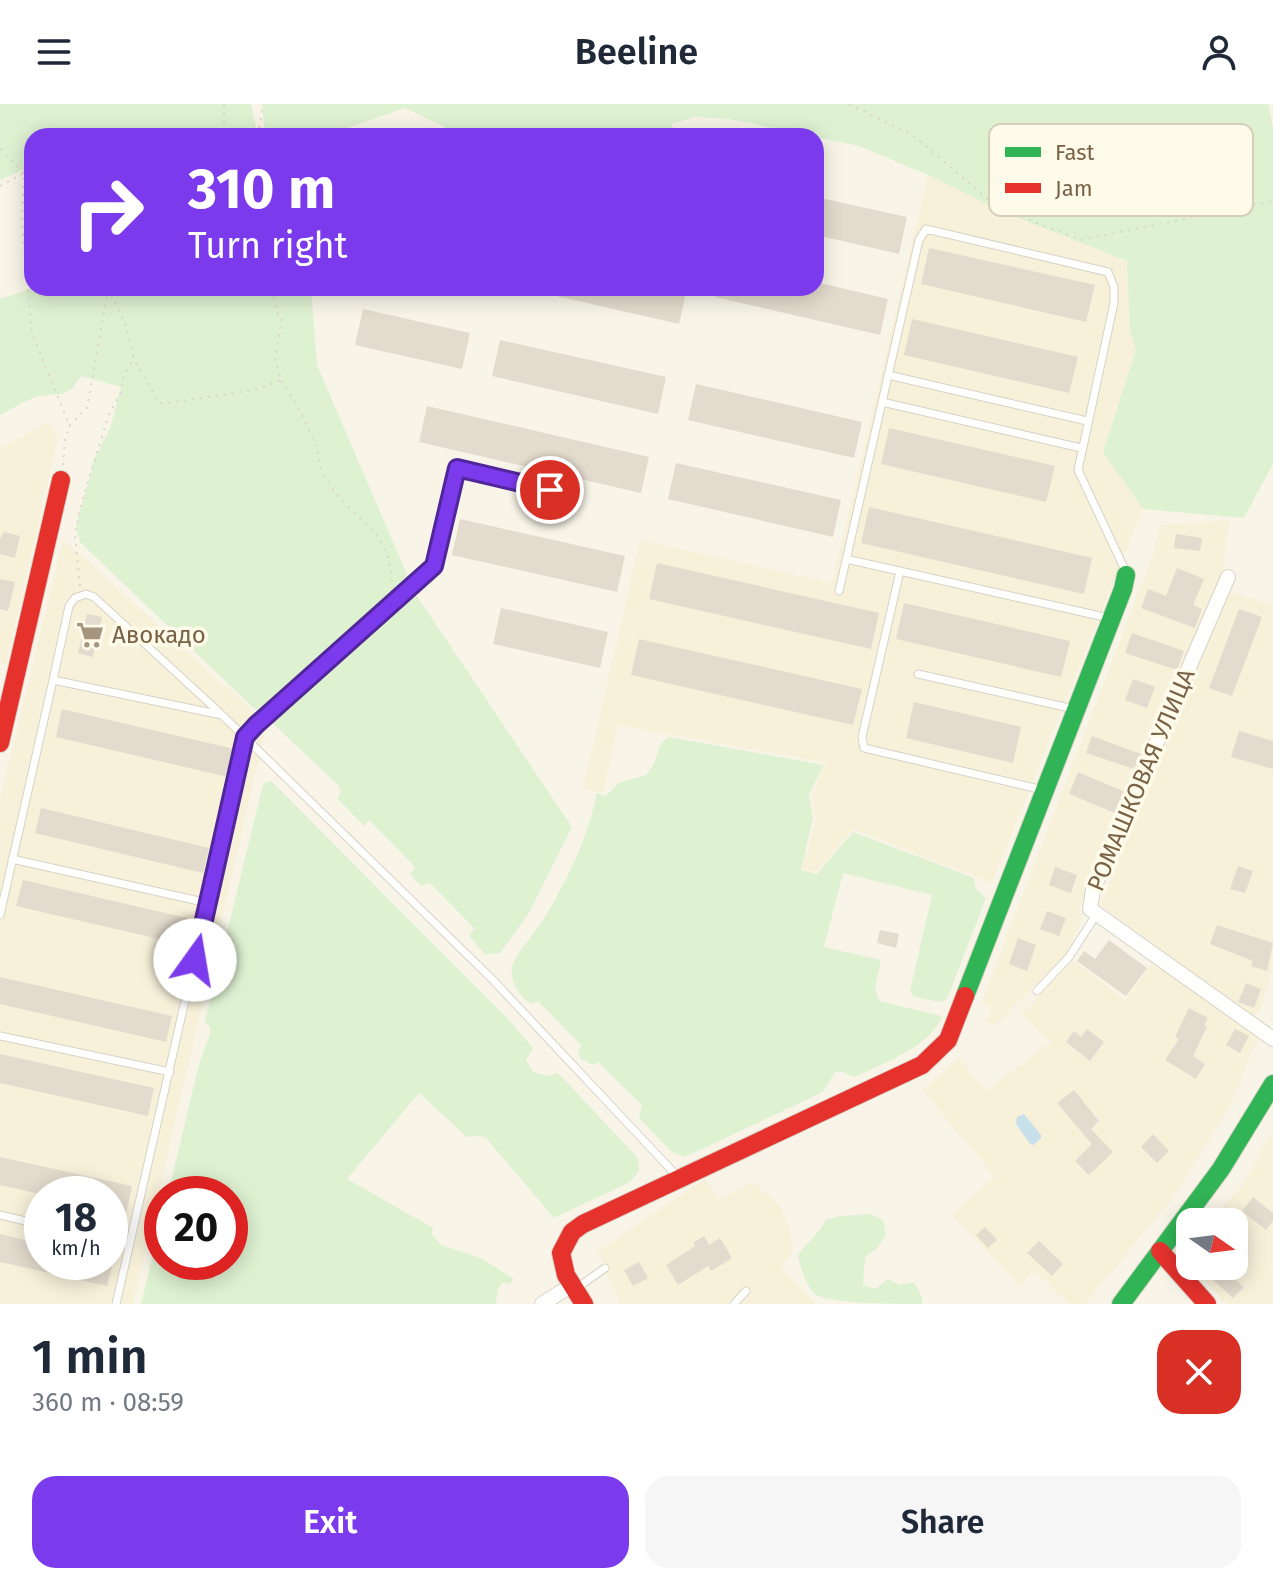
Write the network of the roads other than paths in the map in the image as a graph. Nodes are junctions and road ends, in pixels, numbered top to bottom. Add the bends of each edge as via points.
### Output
1 (888, 375) junction
2 (882, 402) junction
3 (1087, 421) junction
4 (1081, 448) junction
5 (61, 480) road end
6 (550, 490) dead end
7 (846, 559) junction
8 (900, 571) junction
9 (1126, 575) joint
10 (1228, 577) dead end
11 (839, 591) dead end
12 (1111, 619) junction
13 (918, 674) dead end
14 (53, 680) junction
15 (7, 681) edge
16 (1076, 710) junction
17 (222, 715) junction
18 (245, 737) junction
19 (0, 743) edge
20 (1045, 791) junction
21 (12, 859) junction
22 (208, 903) junction
23 (0, 915) edge
24 (1096, 915) junction
25 (1037, 991) dead end
26 (0, 1036) edge
27 (1273, 1039) edge
28 (170, 1072) junction
29 (1273, 1084) edge
30 (678, 1177) junction
31 (0, 1215) edge
32 (24, 1221) edge
33 (129, 1245) joint
34 (1160, 1251) junction
35 (605, 1268) dead end
36 (746, 1291) dead end
37 (577, 1293) edge
38 (116, 1304) edge
39 (542, 1304) edge
40 (734, 1304) edge
41 (1121, 1304) edge
42 (1207, 1304) edge

1 - 2 lane
1 - 3 lane
1 - 3 lane via 919,240 926,229 1087,265 1108,272 1115,295
2 - 4 lane
2 - 7 lane
3 - 4 lane
4 - 9 lane via 1080,478
5 - 15 street
6 - 18 lane via 457,468 434,566
7 - 8 lane
7 - 11 lane
8 - 12 lane
8 - 20 lane via 862,737 864,748
9 - 12 street
10 - 24 street, РОМАШКОВАЯ УЛИЦА via 1093,890 1090,909
12 - 16 street
13 - 16 lane
14 - 17 lane
14 - 17 lane via 69,606 86,594
14 - 21 lane
15 - 19 street
16 - 20 street
17 - 18 lane
18 - 22 lane
18 - 30 lane via 492,979
20 - 30 street via 948,1040 922,1065
21 - 22 lane
21 - 23 lane
22 - 28 lane
24 - 25 lane via 1069,957
24 - 27 street, РОМАШКОВАЯ УЛИЦА
26 - 28 lane
28 - 33 lane
29 - 34 street
30 - 37 street via 572,1232 561,1253
31 - 32 lane
33 - 38 lane
34 - 41 street
34 - 42 street
35 - 37 lane
36 - 40 lane
37 - 39 street

